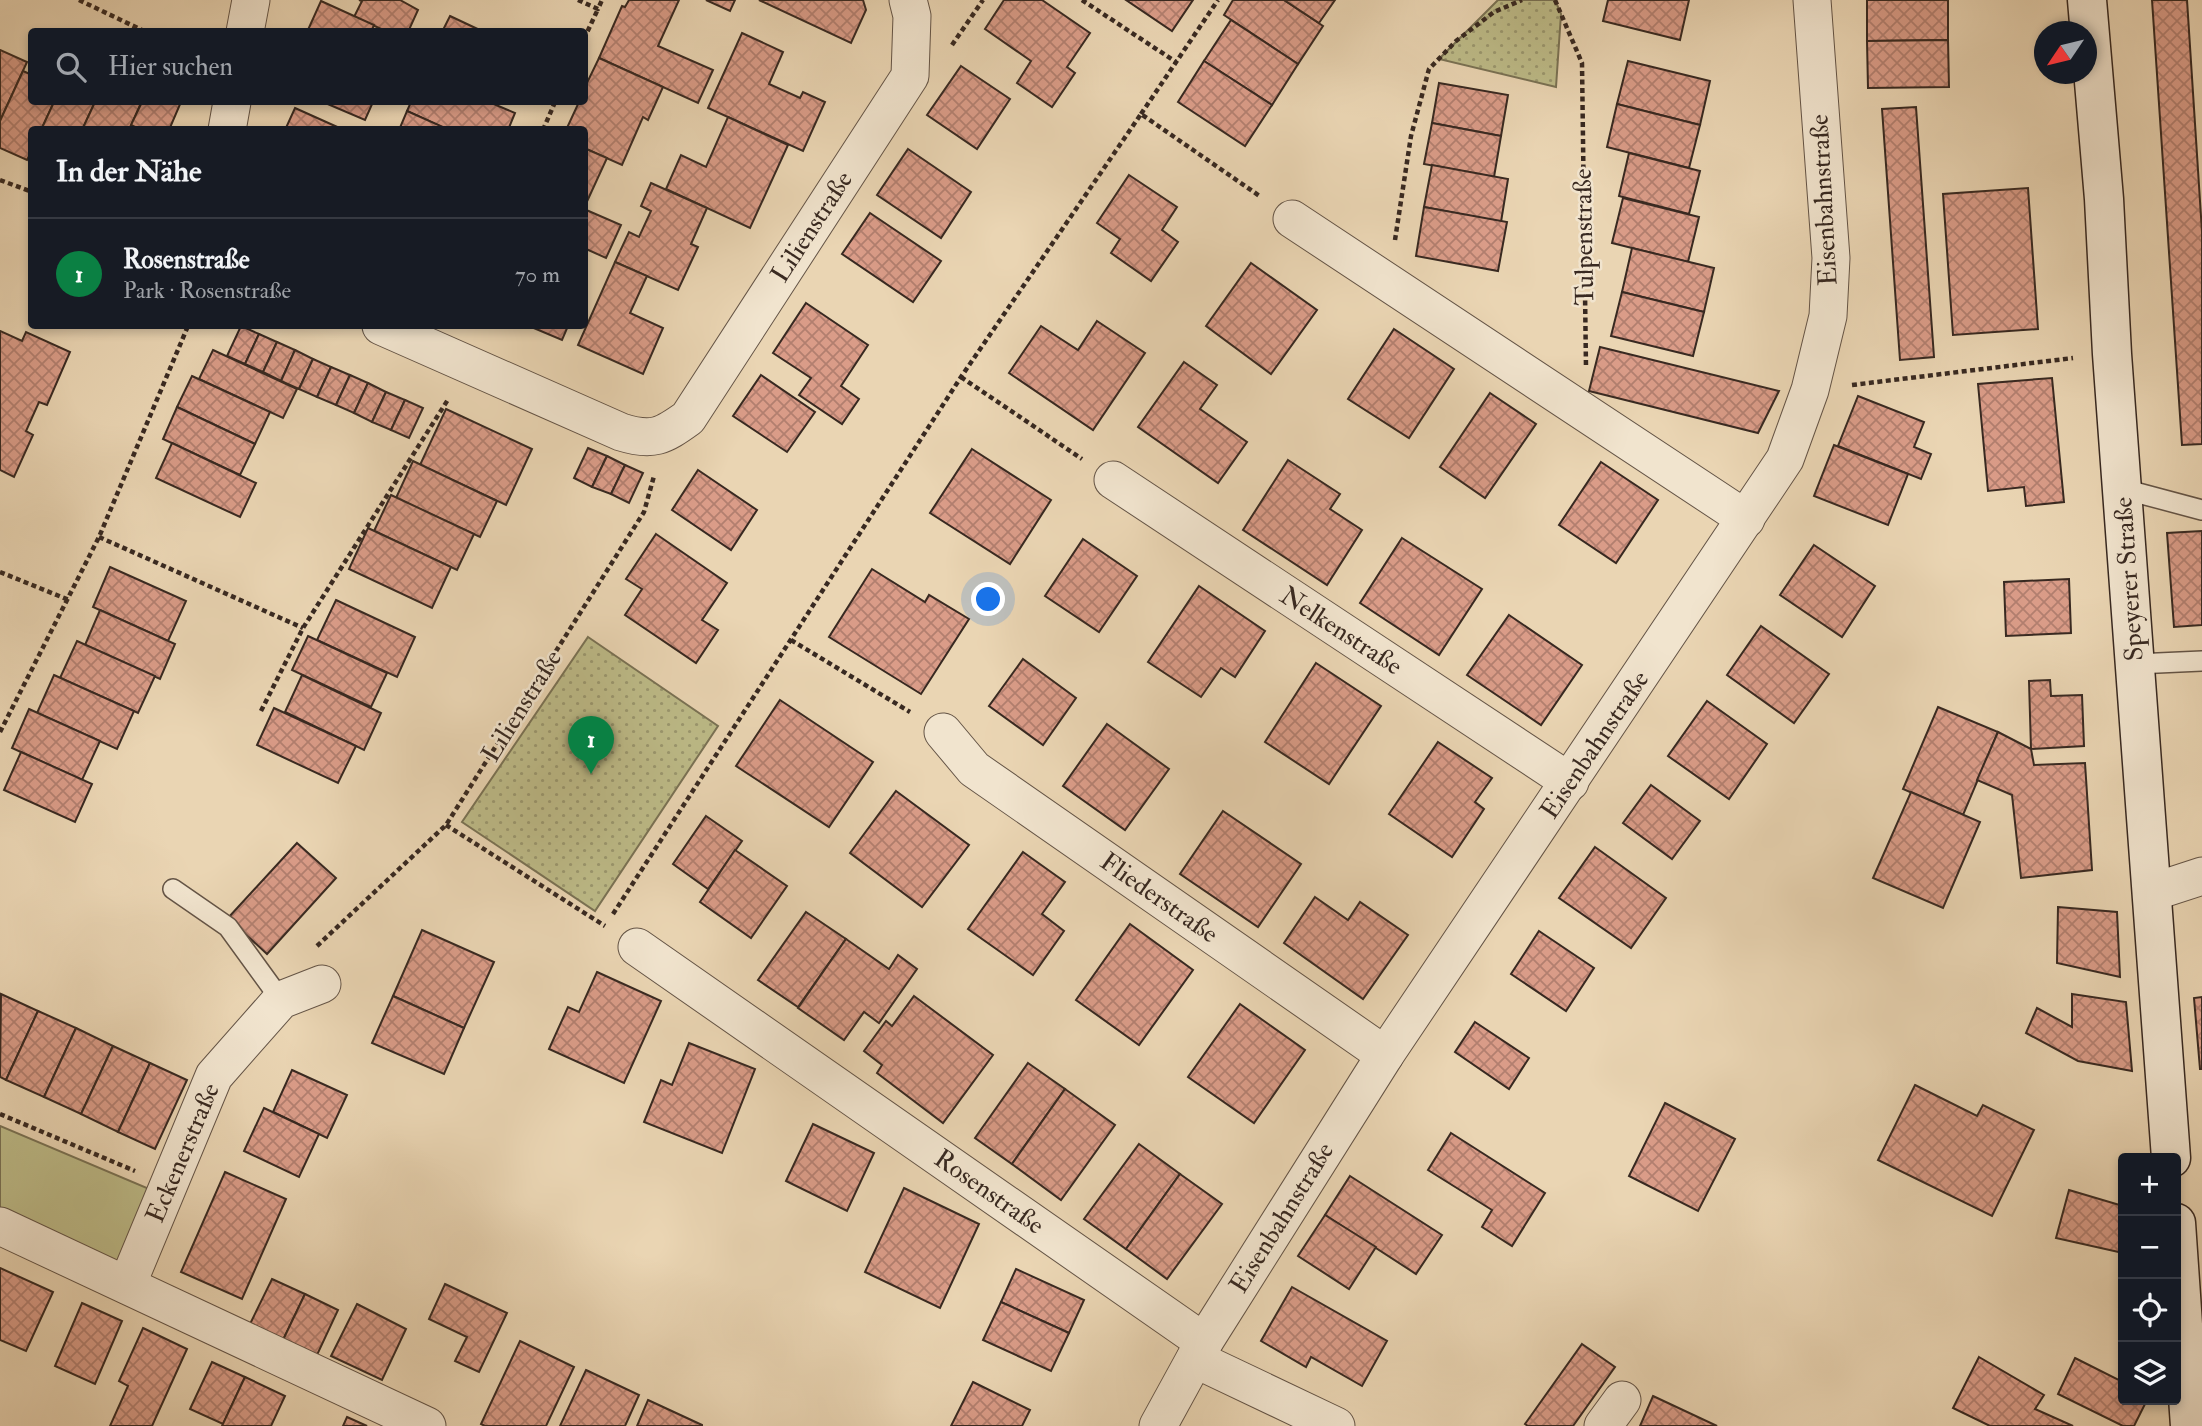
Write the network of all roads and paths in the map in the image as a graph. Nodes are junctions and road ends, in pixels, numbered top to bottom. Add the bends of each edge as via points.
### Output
1 (79, 0) edge
2 (251, 0) edge
3 (578, 0) edge
4 (602, 0) edge
5 (908, 0) edge
6 (1082, 0) edge
7 (1218, 0) edge
8 (1522, 0) edge
9 (1556, 0) edge
10 (1812, 0) edge
11 (2087, 0) edge
12 (598, 9) junction
13 (138, 28) edge
14 (247, 28) edge
15 (588, 30) edge
16 (1176, 62) junction
17 (231, 105) edge
18 (554, 105) edge
19 (1141, 114) junction
20 (228, 126) edge
21 (544, 126) edge
22 (0, 180) edge
23 (28, 190) edge
24 (1292, 219) joint
25 (1389, 283) junction
26 (187, 329) edge
27 (388, 329) edge
28 (2112, 354) junction
29 (470, 364) junction
30 (961, 377) junction
31 (1810, 390) junction
32 (1586, 412) junction
33 (665, 435) junction
34 (1113, 480) joint
35 (2123, 488) junction
36 (2202, 510) edge
37 (1746, 519) junction
38 (99, 537) junction
39 (0, 572) edge
40 (69, 600) junction
41 (303, 628) junction
42 (791, 640) junction
43 (2202, 661) edge
44 (2136, 664) junction
45 (261, 711) dead end
46 (0, 732) edge
47 (943, 732) joint
48 (1570, 782) junction
49 (446, 825) junction
50 (2202, 876) edge
51 (173, 889) dead end
52 (2153, 892) junction
53 (605, 926) junction
54 (637, 947) joint
55 (322, 984) joint
56 (281, 1000) junction
57 (1385, 1055) junction
58 (0, 1114) edge
59 (2171, 1153) edge
60 (169, 1186) junction
61 (0, 1226) edge
62 (2180, 1279) edge
63 (127, 1285) junction
64 (1199, 1350) junction
65 (427, 1426) edge
66 (1158, 1426) edge
67 (1336, 1426) edge
68 (2189, 1426) edge

1 - 13 path
2 - 14 street
3 - 12 path
4 - 12 path
5 - 33 street, Lilienstraße via 912,16 910,76 688,418
6 - 16 path
7 - 16 path
8 - 25 path via 1494,12 1429,69 1411,136
9 - 32 path, Tulpenstraße via 1582,63
10 - 31 street, Eisenbahnstraße via 1831,258 1828,316
11 - 28 main road, Speyerer Straße
12 - 15 path
16 - 19 path
17 - 20 street
18 - 21 path
19 - 24 path
19 - 30 path
22 - 23 path
24 - 25 street
25 - 32 street
26 - 38 path
27 - 29 street
28 - 31 path
28 - 35 main road, Speyerer Straße
29 - 33 street via 621,432 642,439
29 - 41 path
30 - 34 path
30 - 42 path
31 - 37 street, Eisenbahnstraße via 1785,459
32 - 37 street
33 - 49 path, Lilienstraße via 644,512
34 - 48 street, Nelkenstraße
35 - 36 lane
35 - 44 main road, Speyerer Straße
37 - 48 street, Eisenbahnstraße
38 - 40 path
38 - 41 path
39 - 40 path
40 - 46 path
41 - 45 path
42 - 47 path
42 - 53 path
43 - 44 lane
44 - 52 main road, Speyerer Straße
47 - 57 street, Fliederstraße via 974,769
48 - 57 street, Eisenbahnstraße
49 - 53 path
49 - 55 path, Lilienstraße via 316,943
50 - 52 street
51 - 56 lane via 228,927
52 - 59 main road, Speyerer Straße
53 - 54 path
54 - 64 street, Rosenstraße
55 - 56 street, Eckenerstraße
56 - 60 street, Eckenerstraße via 215,1076
57 - 64 street, Eisenbahnstraße
58 - 60 path
60 - 63 street, Eckenerstraße
61 - 63 street
62 - 68 main road
63 - 65 street
64 - 66 street, Eisenbahnstraße
64 - 67 street, Rosenstraße

